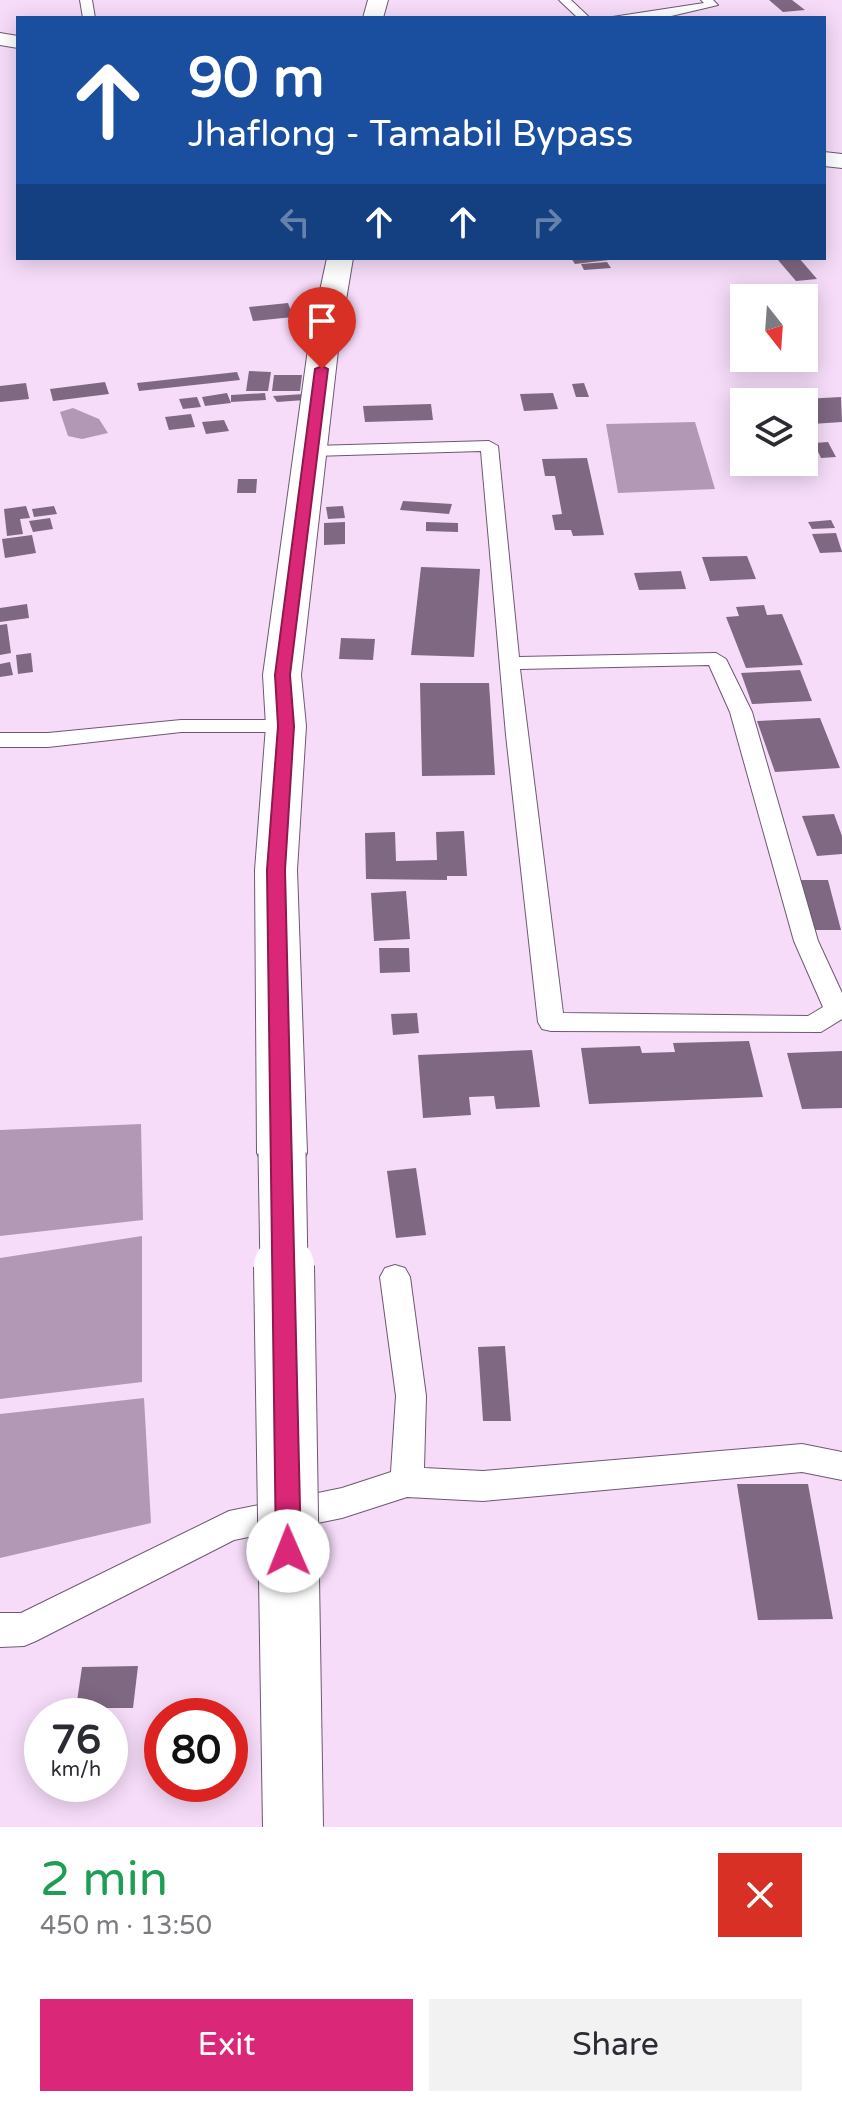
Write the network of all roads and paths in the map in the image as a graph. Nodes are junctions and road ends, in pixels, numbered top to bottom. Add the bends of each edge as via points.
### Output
1 (565, 0) edge
2 (707, 0) edge
3 (582, 16) edge
4 (640, 16) edge
5 (340, 260) edge
6 (313, 451) junction
7 (511, 663) junction
8 (286, 726) junction
9 (0, 740) edge
10 (395, 1277) dead end
11 (842, 1466) edge
12 (407, 1482) junction
13 (0, 1630) edge
14 (293, 1827) edge

1 - 3 street
2 - 4 street via 712,5
5 - 6 highway via 324,342
6 - 7 street via 489,446
6 - 8 highway via 282,675
7 - 7 street via 521,791 551,1022 812,1025 837,1010 806,941 741,712 716,659
8 - 9 street via 181,726
8 - 14 highway, bridge via 276,870
10 - 12 street via 411,1396
11 - 12 street via 802,1458 483,1486
12 - 13 street via 342,1503 229,1526 24,1629

